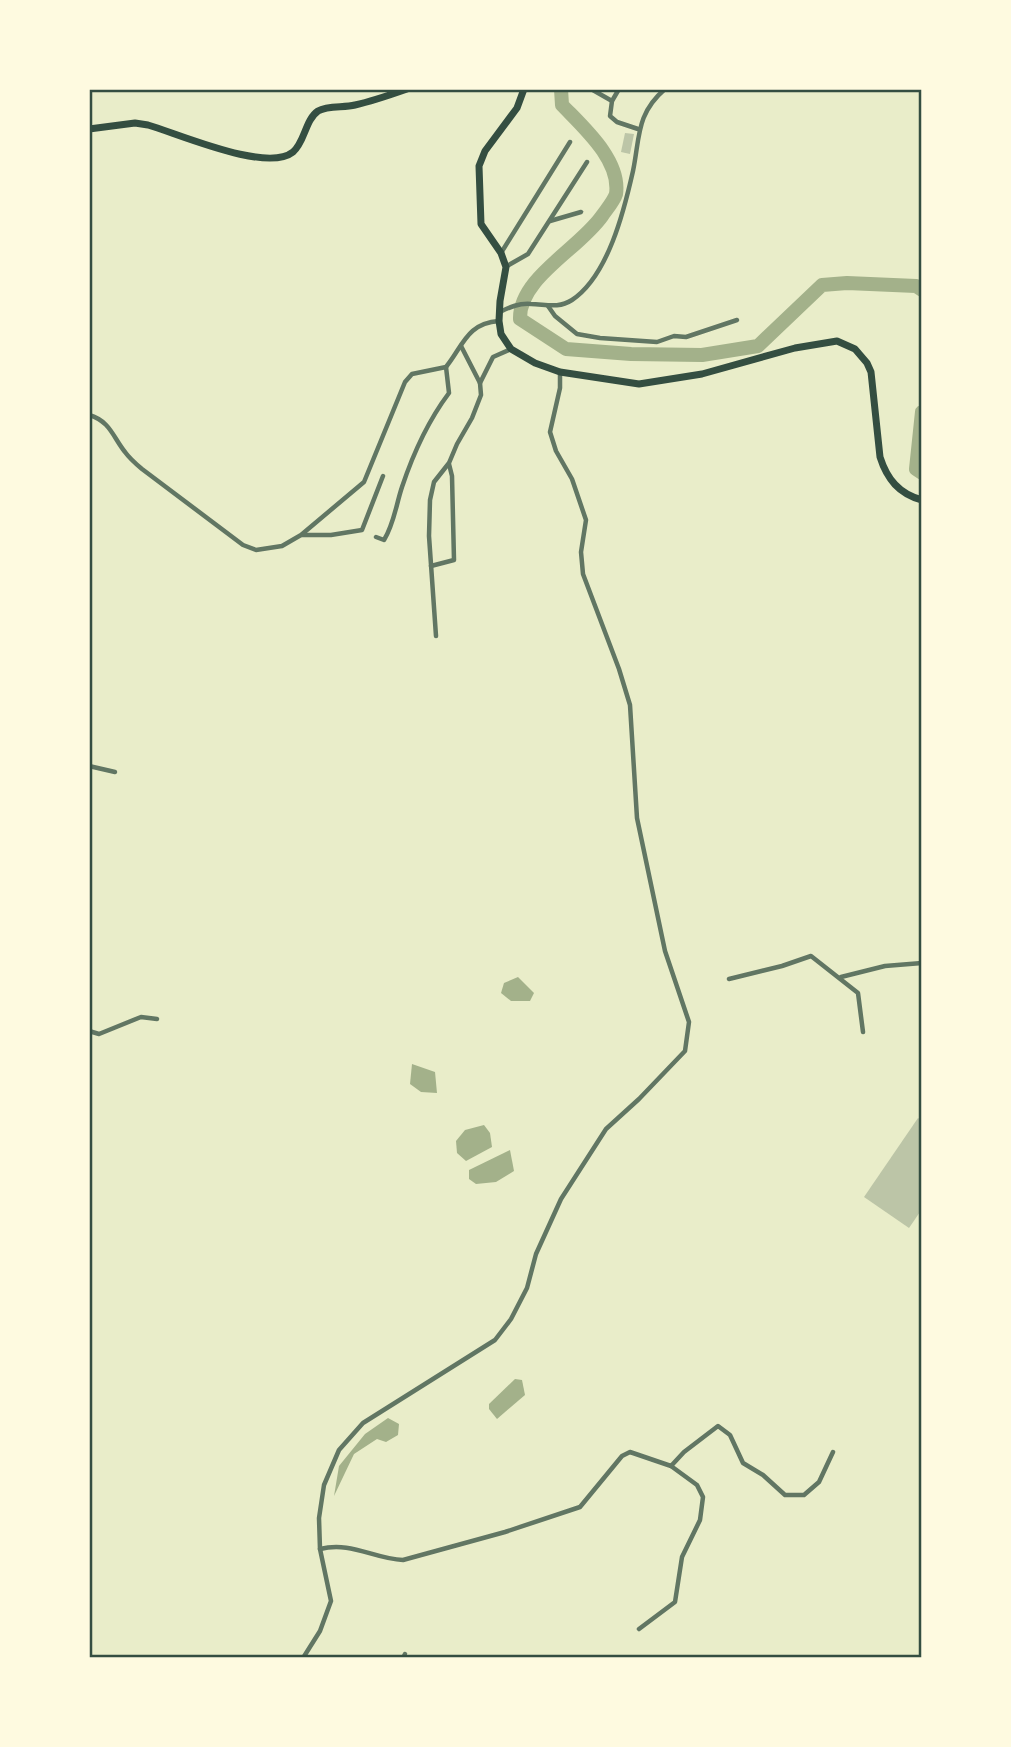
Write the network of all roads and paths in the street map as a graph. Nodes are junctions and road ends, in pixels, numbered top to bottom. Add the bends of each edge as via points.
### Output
1 (407, 89) edge
2 (524, 89) edge
3 (592, 89) edge
4 (619, 89) edge
5 (665, 89) edge
6 (612, 101) junction
7 (89, 129) edge
8 (638, 129) junction
9 (570, 142) dead end
10 (587, 162) dead end
11 (581, 212) dead end
12 (549, 221) junction
13 (500, 253) junction
14 (506, 267) junction
15 (548, 306) junction
16 (499, 312) junction
17 (737, 320) dead end
18 (499, 321) junction
19 (461, 346) junction
20 (511, 349) junction
21 (446, 367) junction
22 (560, 372) junction
23 (480, 383) junction
24 (89, 415) edge
25 (449, 463) junction
26 (383, 476) dead end
27 (922, 500) edge
28 (301, 536) junction
29 (376, 537) dead end
30 (431, 566) junction
31 (436, 636) dead end
32 (89, 766) edge
33 (115, 772) dead end
34 (922, 963) edge
35 (840, 977) junction
36 (729, 979) dead end
37 (157, 1019) dead end
38 (89, 1031) edge
39 (863, 1032) dead end
40 (833, 1452) dead end
41 (671, 1466) junction
42 (320, 1549) junction
43 (639, 1629) dead end
44 (303, 1658) edge

1 - 7 main road via 353,106 318,111 297,148 284,158 240,155 135,123
2 - 13 main road via 517,108 479,166 481,225
3 - 6 street
4 - 6 street
5 - 8 street via 644,113
6 - 8 street via 610,116
8 - 15 street via 622,215 598,272 571,301
9 - 13 street
10 - 12 street
11 - 12 street
12 - 14 street via 528,254
13 - 14 main road
14 - 16 main road
15 - 16 street via 529,303
15 - 17 street via 577,334 600,338 657,342
16 - 18 main road
18 - 19 street via 474,328
18 - 20 main road
19 - 21 street
19 - 23 street
20 - 22 main road
20 - 23 street via 493,357
21 - 28 street via 412,374 405,382 364,482
21 - 29 street via 449,393 432,415 389,531 384,540
22 - 27 main road via 639,384 716,372 817,343 847,344 861,355 874,381 884,468 901,492
22 - 42 street via 550,432 586,520 583,574 630,705 637,818 665,951 689,1032 685,1051 606,1129 585,1160 536,1254 527,1288 495,1340 363,1423 339,1450 324,1485 318,1518
23 - 25 street via 481,395
24 - 28 street via 109,426 142,469 243,545 256,550
25 - 30 street via 434,482 430,500
25 - 30 street via 454,557 452,562
26 - 28 street via 362,530
30 - 31 street
32 - 33 street
34 - 35 street
35 - 36 street via 811,956
35 - 39 street via 858,993
37 - 38 street via 141,1017 99,1034
40 - 41 street via 818,1482 804,1496 785,1495 743,1463 730,1435 718,1426
41 - 42 street via 630,1452 580,1507 415,1558 391,1560 334,1546
41 - 43 street via 697,1485 703,1497 700,1520 682,1557 675,1602
42 - 44 street via 331,1601

